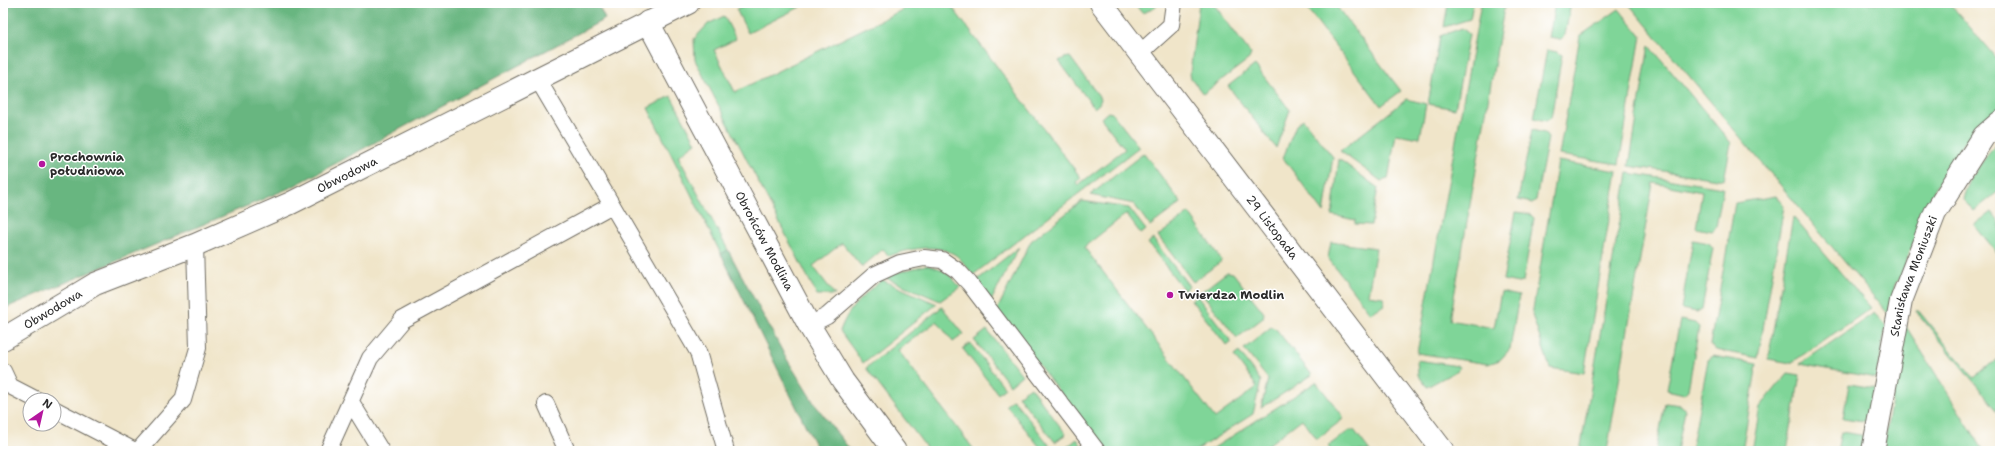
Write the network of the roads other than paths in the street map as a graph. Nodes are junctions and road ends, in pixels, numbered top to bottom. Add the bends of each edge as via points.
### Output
1 (688, 3) edge
2 (1101, 3) edge
3 (1174, 3) edge
4 (648, 22) junction
5 (1140, 53) junction
6 (537, 78) junction
7 (2000, 122) edge
8 (612, 206) junction
9 (194, 245) junction
10 (809, 325) junction
11 (3, 339) edge
12 (3, 370) edge
13 (22, 392) edge
14 (351, 402) junction
15 (546, 404) dead end
16 (62, 413) edge
17 (136, 451) edge
18 (328, 451) edge
19 (381, 451) edge
20 (567, 451) edge
21 (726, 451) edge
22 (896, 451) edge
23 (1097, 451) edge
24 (1443, 451) edge
25 (1874, 451) edge

1 - 4 street, Obwodowa
2 - 5 street, 29 Listopada
3 - 5 lane via 1171,25
4 - 6 street, Obwodowa
4 - 10 street, Obrońców Modlina
5 - 24 street, 29 Listopada
6 - 8 lane
6 - 9 street, Obwodowa via 291,203
7 - 25 street, Stanisława Moniuszki via 1984,136 1935,213 1904,294
8 - 14 lane via 402,320 370,358
8 - 21 lane via 698,352
9 - 11 street, Obwodowa via 95,284
9 - 17 lane via 198,348 183,400
10 - 22 street, Obrońców Modlina via 843,381
10 - 23 lane via 827,316 874,275 900,263 924,258 942,260 969,282
12 - 13 lane via 10,386
14 - 18 lane
14 - 19 lane
15 - 20 lane
16 - 17 lane

